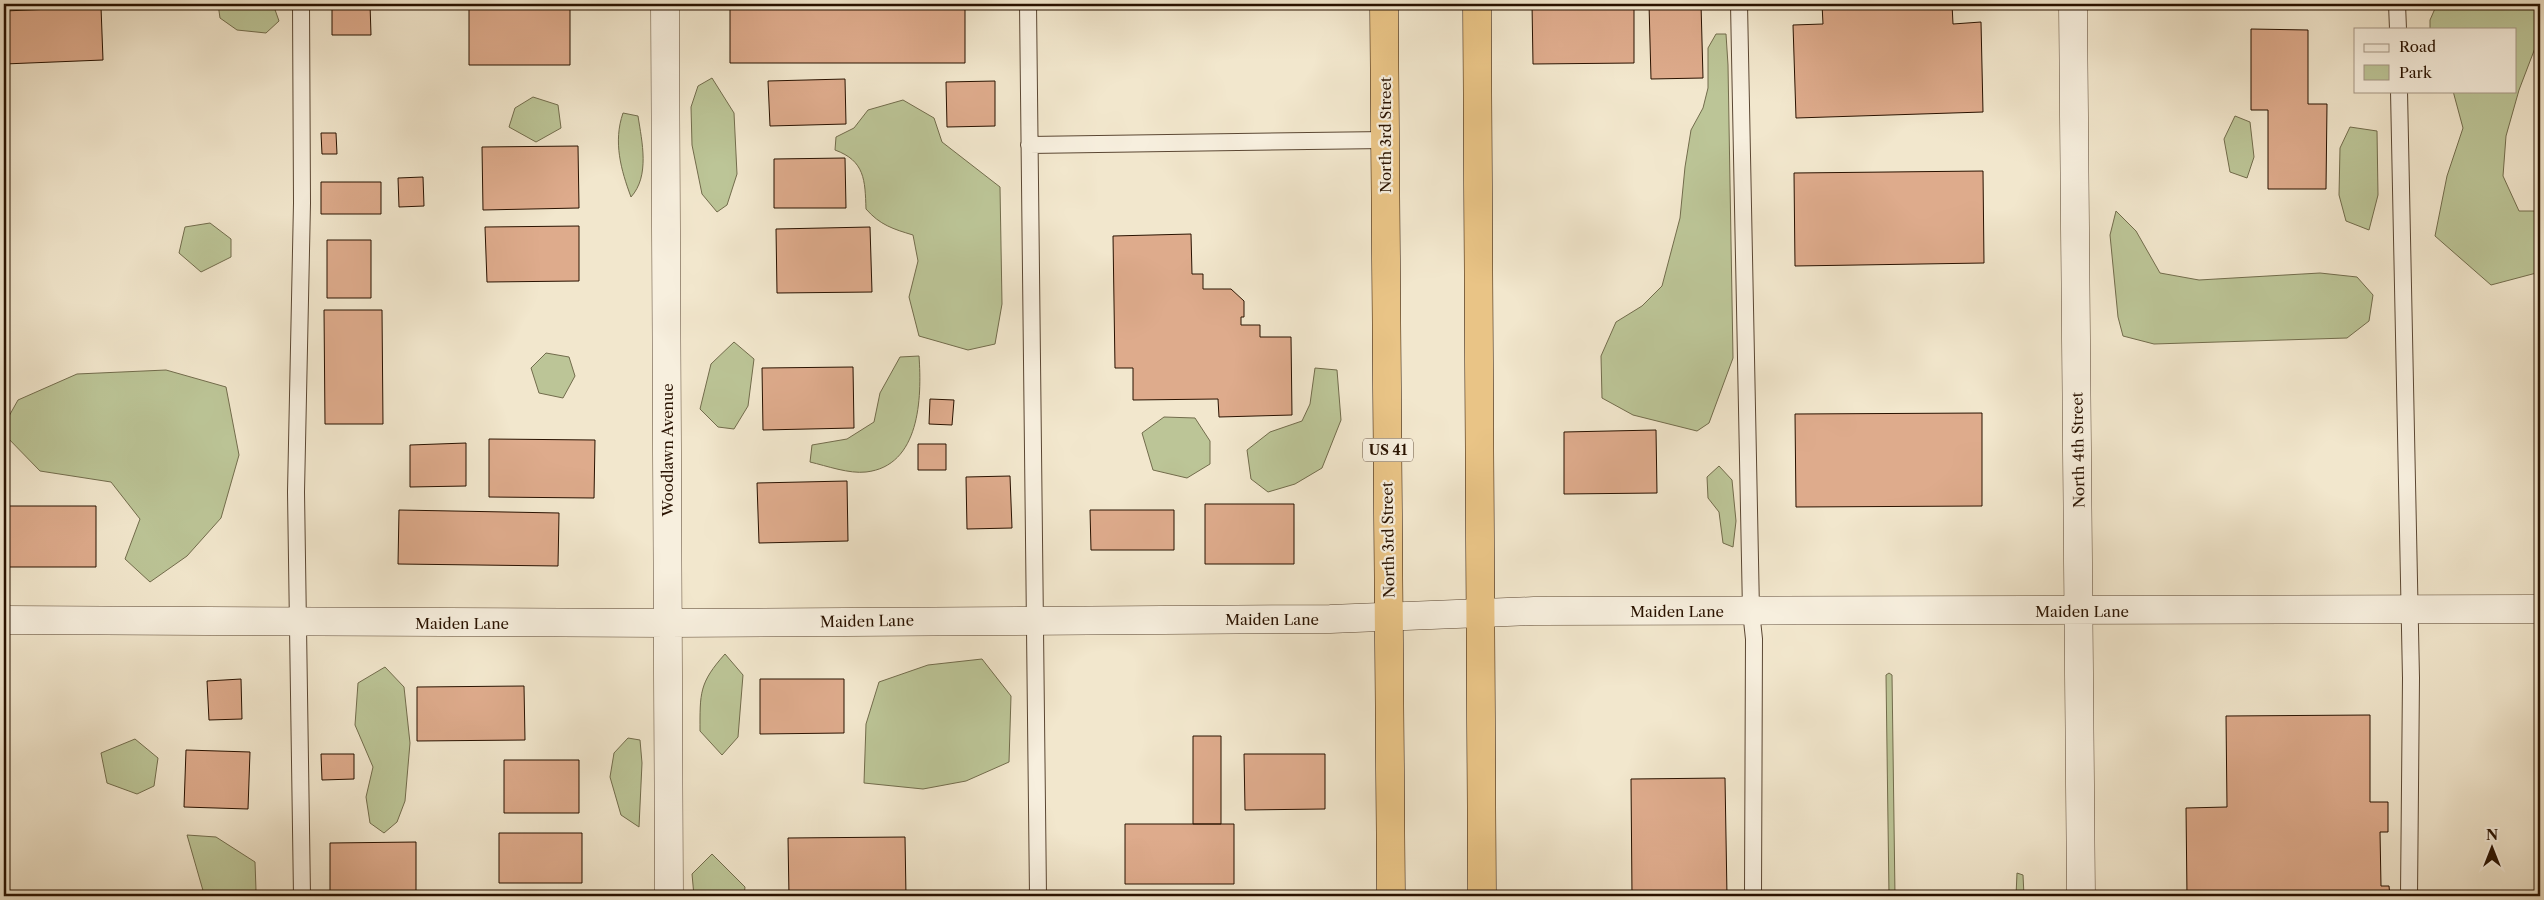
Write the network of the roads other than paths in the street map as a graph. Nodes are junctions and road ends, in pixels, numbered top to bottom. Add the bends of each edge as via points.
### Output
1 (301, 4) edge
2 (664, 4) edge
3 (1028, 4) edge
4 (1384, 4) edge
5 (1477, 4) edge
6 (1739, 4) edge
7 (2073, 4) edge
8 (2397, 4) edge
9 (2398, 28) edge
10 (2399, 92) edge
11 (1385, 140) junction
12 (1029, 145) junction
13 (2408, 609) junction
14 (2540, 609) edge
15 (1750, 611) junction
16 (2080, 611) junction
17 (1480, 613) junction
18 (1389, 618) junction
19 (4, 620) edge
20 (1036, 620) junction
21 (297, 623) junction
22 (668, 623) junction
23 (302, 896) edge
24 (669, 896) edge
25 (1038, 896) edge
26 (1390, 896) edge
27 (1482, 896) edge
28 (1753, 896) edge
29 (2081, 896) edge
30 (2409, 896) edge

1 - 21 lane
2 - 22 street, Woodlawn Avenue
3 - 12 lane
4 - 11 highway, North 3rd Street / US 41
5 - 17 highway
6 - 15 lane
7 - 16 street, North 4th Street
8 - 9 lane
10 - 13 lane
11 - 12 lane
11 - 18 highway, North 3rd Street / US 41
12 - 20 lane
13 - 14 street, Maiden Lane
13 - 16 street, Maiden Lane
13 - 30 lane
15 - 16 street, Maiden Lane
15 - 17 street, Maiden Lane
15 - 28 lane via 1754,638
16 - 29 street, North 4th Street
17 - 18 street, Maiden Lane
17 - 27 highway
18 - 20 street, Maiden Lane
18 - 26 highway, North 3rd Street / US 41
19 - 21 street, Maiden Lane
20 - 22 street, Maiden Lane
20 - 25 lane
21 - 22 street, Maiden Lane
21 - 23 lane
22 - 24 street, Woodlawn Avenue

